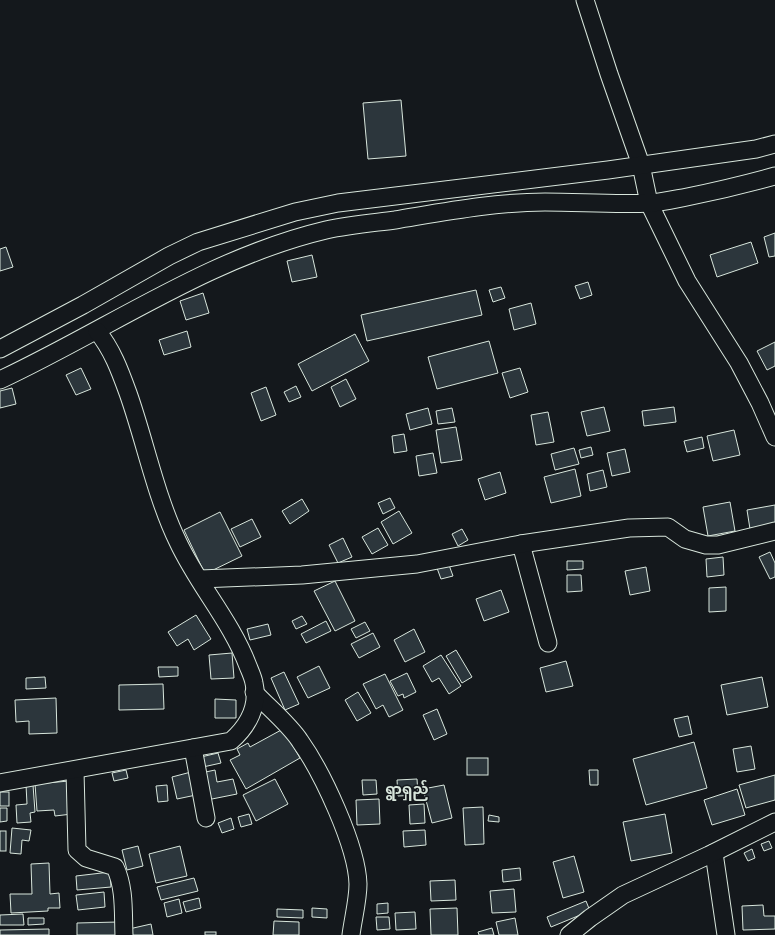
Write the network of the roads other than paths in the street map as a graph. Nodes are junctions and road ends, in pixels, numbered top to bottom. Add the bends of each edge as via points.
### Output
1 (585, 0) edge
2 (775, 144) edge
3 (642, 165) junction
4 (775, 176) edge
5 (649, 203) junction
6 (97, 331) junction
7 (0, 349) edge
8 (0, 380) edge
9 (774, 430) edge
10 (775, 531) edge
11 (521, 544) junction
12 (200, 579) junction
13 (548, 642) dead end
14 (254, 692) junction
15 (193, 748) junction
16 (75, 771) junction
17 (0, 783) edge
18 (206, 818) dead end
19 (775, 822) edge
20 (714, 853) junction
21 (124, 935) edge
22 (351, 935) edge
23 (569, 935) edge
24 (726, 935) edge

1 - 3 street
2 - 3 street
3 - 5 street
3 - 7 street via 338,203 295,212 198,242
4 - 5 street via 716,191
5 - 6 street via 544,202 489,206 327,230 215,268 174,287
5 - 9 street via 687,281 739,363
6 - 8 street
6 - 12 street via 121,373 166,515 178,543
10 - 11 street via 718,545 706,545 685,539 668,527 629,528
11 - 12 street via 417,564 302,575
11 - 13 street
12 - 14 street via 238,640 254,683
14 - 15 street via 251,716 243,730 231,741
14 - 22 street via 300,740 345,830 358,884
15 - 16 street
15 - 18 street
16 - 17 street
16 - 21 street via 77,850 86,858 115,867 120,876
19 - 20 street
20 - 23 street via 623,894
20 - 24 street

